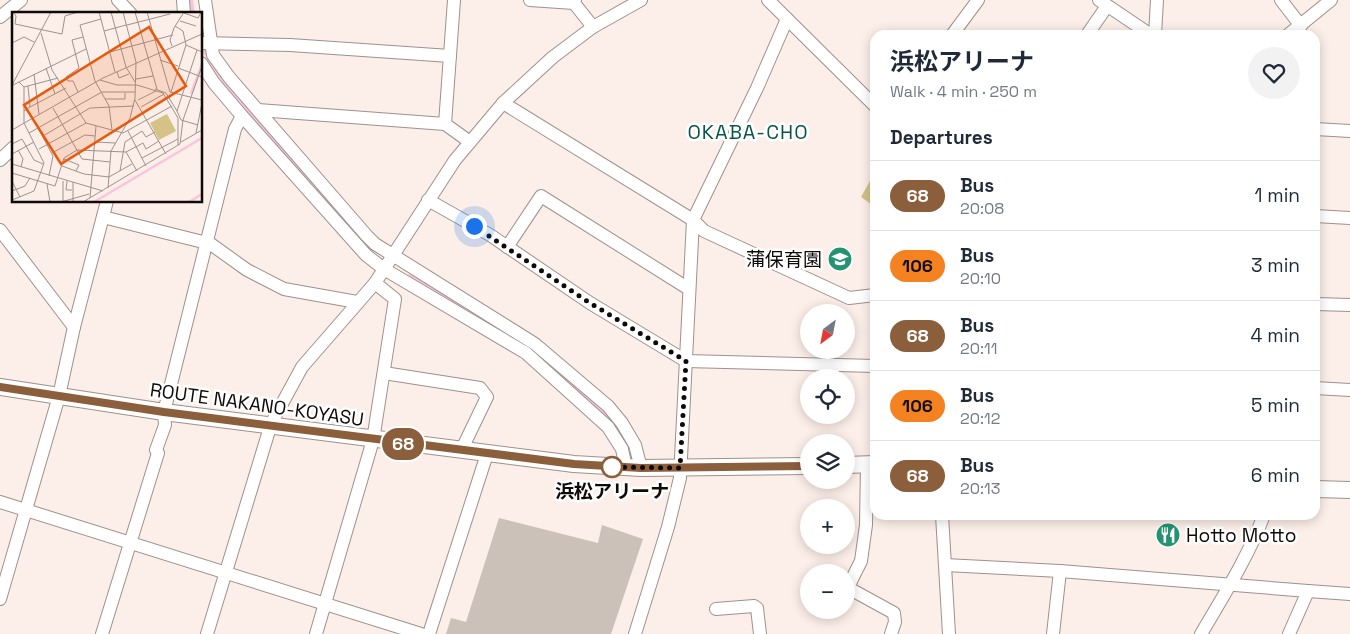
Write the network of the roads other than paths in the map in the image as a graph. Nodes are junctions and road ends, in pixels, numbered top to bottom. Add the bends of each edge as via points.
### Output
1 (21, 0) edge
2 (118, 0) edge
3 (205, 0) edge
4 (454, 0) edge
5 (530, 0) edge
6 (641, 0) edge
7 (768, 0) edge
8 (1158, 0) edge
9 (1282, 0) edge
10 (1331, 0) edge
11 (574, 2) edge
12 (971, 2) edge
13 (1103, 3) edge
14 (129, 12) edge
15 (0, 17) edge
16 (787, 19) junction
17 (1301, 26) junction
18 (592, 27) junction
19 (955, 30) edge
20 (1090, 30) edge
21 (1143, 30) edge
22 (1155, 30) edge
23 (1295, 30) edge
24 (206, 43) edge
25 (450, 56) junction
26 (202, 65) edge
27 (870, 101) edge
28 (503, 103) junction
29 (258, 110) junction
30 (242, 116) junction
31 (445, 124) junction
32 (1320, 129) edge
33 (1350, 131) edge
34 (470, 142) junction
35 (12, 149) edge
36 (0, 160) edge
37 (428, 200) junction
38 (107, 202) edge
39 (1320, 216) edge
40 (103, 217) junction
41 (1350, 218) edge
42 (694, 220) junction
43 (0, 230) edge
44 (207, 242) junction
45 (507, 247) junction
46 (393, 255) junction
47 (384, 269) junction
48 (375, 283) junction
49 (690, 289) junction
50 (870, 296) edge
51 (357, 302) junction
52 (1320, 304) edge
53 (1350, 305) edge
54 (74, 327) junction
55 (686, 361) junction
56 (870, 366) edge
57 (384, 373) junction
58 (0, 387) edge
59 (1320, 388) edge
60 (1350, 390) edge
61 (59, 396) junction
62 (164, 412) junction
63 (271, 424) junction
64 (373, 440) junction
65 (460, 451) junction
66 (487, 454) junction
67 (855, 465) edge
68 (870, 465) edge
69 (800, 466) edge
70 (634, 468) junction
71 (680, 468) junction
72 (870, 477) edge
73 (1320, 488) edge
74 (1350, 490) edge
75 (0, 502) edge
76 (26, 510) junction
77 (942, 520) edge
78 (1262, 520) edge
79 (129, 543) junction
80 (945, 565) junction
81 (1060, 571) junction
82 (226, 574) junction
83 (1230, 586) junction
84 (1308, 591) junction
85 (1350, 594) edge
86 (0, 599) edge
87 (325, 604) junction
88 (716, 609) dead end
89 (102, 634) edge
90 (207, 634) edge
91 (316, 634) edge
92 (421, 634) edge
93 (429, 634) edge
94 (635, 634) edge
95 (760, 634) edge
96 (891, 634) edge
97 (949, 634) edge
98 (1053, 634) edge
99 (1201, 634) edge
100 (1289, 634) edge

1 - 15 street
2 - 14 street
3 - 24 street
4 - 25 street
5 - 11 street
6 - 18 street
7 - 16 street
8 - 22 street
9 - 17 street
10 - 17 street
11 - 18 street
12 - 19 street
13 - 20 street
13 - 21 street
16 - 27 street
16 - 42 street
17 - 23 street
18 - 28 street via 553,57
24 - 25 street
24 - 29 street
25 - 31 street
26 - 30 street
28 - 34 street
28 - 42 street
29 - 31 street
29 - 46 street via 367,236
30 - 44 street via 235,129
30 - 47 street via 366,255
31 - 34 street
32 - 33 street
34 - 37 street
35 - 36 street
37 - 45 street
37 - 46 street
38 - 40 street
39 - 41 street
40 - 44 street
40 - 54 street
42 - 49 street
42 - 50 street via 704,230 849,298
43 - 54 street
44 - 51 street via 253,274 284,289
44 - 62 street
45 - 49 street via 541,196
45 - 55 street via 590,303
46 - 47 street
46 - 70 street via 535,344 601,400 622,423 635,445
47 - 48 street
47 - 70 street via 526,353 608,427
48 - 51 street
48 - 57 street via 395,299
49 - 55 street
51 - 63 street via 302,367
52 - 53 street
54 - 61 street
55 - 56 street
55 - 71 street
57 - 64 street
57 - 65 street via 480,388 487,397
58 - 61 main road, ROUTE NAKANO-KOYASU
59 - 60 street
61 - 62 main road, ROUTE NAKANO-KOYASU
61 - 76 street
62 - 63 main road, ROUTE NAKANO-KOYASU
62 - 79 street via 165,425 156,450 158,453
63 - 64 main road, ROUTE NAKANO-KOYASU
63 - 82 street
64 - 65 main road, ROUTE NAKANO-KOYASU
64 - 87 street
65 - 66 main road, ROUTE NAKANO-KOYASU
66 - 70 main road, ROUTE NAKANO-KOYASU
66 - 93 street
67 - 68 main road
69 - 71 main road, ROUTE NAKANO-KOYASU
70 - 71 main road, ROUTE NAKANO-KOYASU
71 - 94 street via 668,527
72 - 96 street via 861,562 849,585 860,595 894,613
73 - 74 main road
75 - 76 street
76 - 79 street
76 - 86 street
77 - 80 street
78 - 83 street
79 - 82 street
79 - 89 street
80 - 81 street
80 - 97 street
81 - 83 street
81 - 98 street
82 - 87 street
82 - 90 street
83 - 84 street
83 - 99 street
84 - 85 street
84 - 100 street
87 - 91 street
87 - 92 street
88 - 95 street via 754,606 757,608

